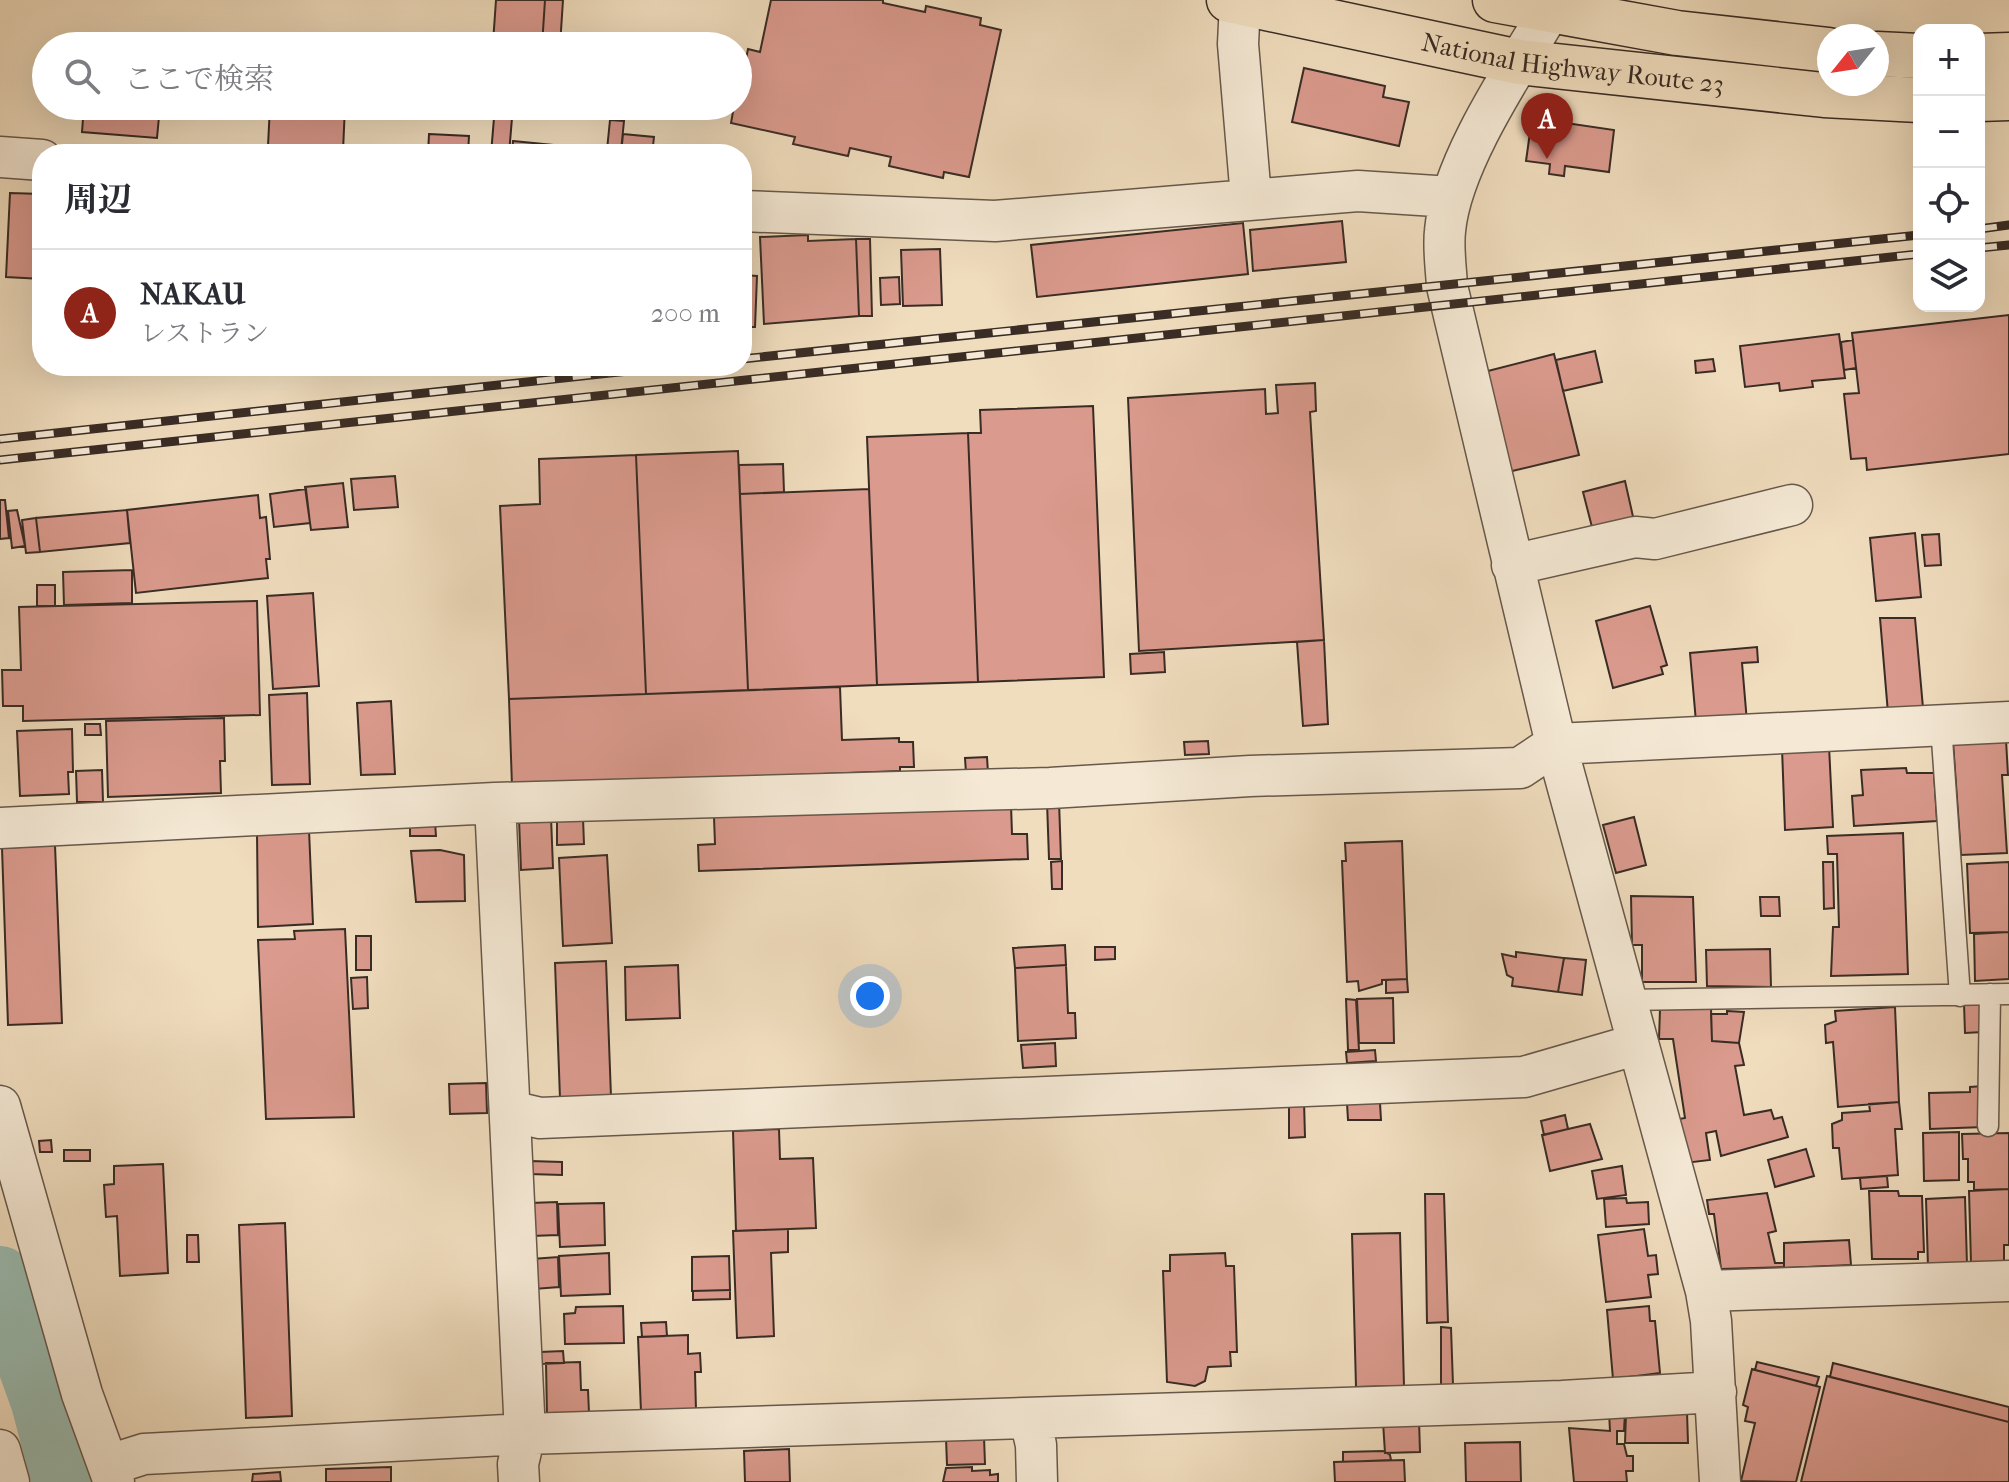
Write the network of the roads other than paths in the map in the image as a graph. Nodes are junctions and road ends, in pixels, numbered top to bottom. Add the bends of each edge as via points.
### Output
1 (1495, 0) edge
2 (1235, 1) edge
3 (1550, 6) edge
4 (1817, 49) edge
5 (1889, 55) edge
6 (2009, 55) edge
7 (1913, 56) edge
8 (1985, 56) edge
9 (1519, 62) junction
10 (2009, 98) edge
11 (1985, 99) edge
12 (1913, 100) edge
13 (0, 157) edge
14 (32, 159) edge
15 (1451, 197) junction
16 (1251, 198) junction
17 (752, 211) edge
18 (1792, 505) dead end
19 (1512, 565) junction
20 (2009, 722) edge
21 (1941, 725) junction
22 (1556, 744) junction
23 (495, 803) junction
24 (0, 828) edge
25 (1999, 994) edge
26 (1960, 996) junction
27 (1626, 1000) junction
28 (1638, 1044) junction
29 (0, 1106) edge
30 (510, 1111) junction
31 (1988, 1126) dead end
32 (2009, 1281) edge
33 (1706, 1291) junction
34 (1716, 1392) junction
35 (1030, 1419) junction
36 (525, 1434) junction
37 (0, 1450) edge
38 (112, 1473) edge
39 (9, 1482) edge
40 (519, 1482) edge
41 (1037, 1482) edge
42 (1720, 1482) edge

1 - 3 highway, National Highway Route 23
2 - 9 highway, National Highway Route 23
2 - 16 street
3 - 4 highway, National Highway Route 23 via 1677,33
3 - 9 street
5 - 7 highway
6 - 8 highway
9 - 12 highway, National Highway Route 23
9 - 15 street
10 - 11 highway
13 - 14 street
15 - 16 street via 1358,191
15 - 19 street via 1444,232 1450,304
16 - 17 street via 995,221
18 - 19 street via 1655,539 1635,537
19 - 22 street
20 - 21 street
21 - 22 street
21 - 26 lane
22 - 23 street via 1520,768
22 - 27 street
23 - 24 street
23 - 30 street
25 - 26 lane
25 - 31 lane
26 - 27 lane
27 - 28 street
28 - 30 street via 1524,1077 540,1118
28 - 33 street
29 - 38 street via 82,1394
30 - 36 street
32 - 33 street
33 - 34 street
34 - 35 street
34 - 42 street
35 - 36 street
35 - 41 street
36 - 38 street via 144,1454
36 - 40 street
37 - 39 street

